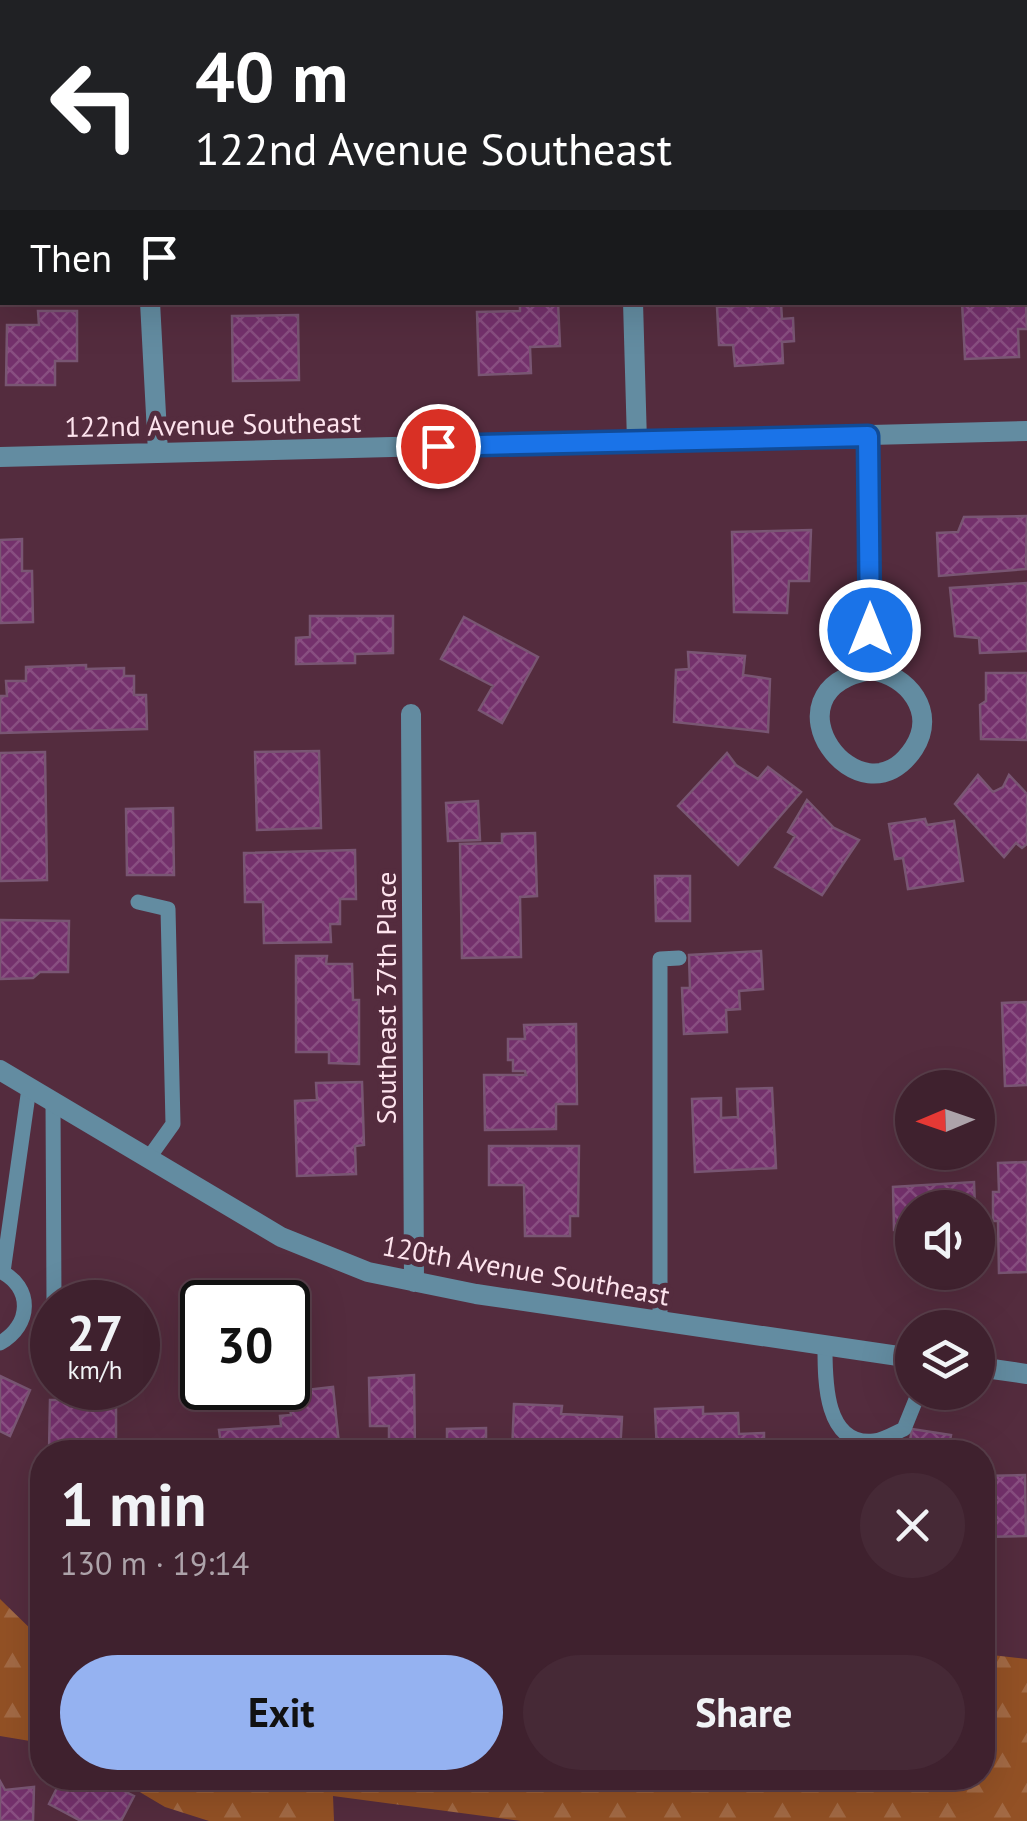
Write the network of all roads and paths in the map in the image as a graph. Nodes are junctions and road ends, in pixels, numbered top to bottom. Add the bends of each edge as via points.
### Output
1 (150, 305) edge
2 (632, 305) edge
3 (1027, 431) edge
4 (868, 436) junction
5 (637, 442) junction
6 (158, 452) junction
7 (0, 457) edge
8 (871, 670) junction
9 (411, 714) dead end
10 (138, 902) dead end
11 (679, 958) dead end
12 (0, 1070) edge
13 (29, 1088) junction
14 (53, 1102) junction
15 (148, 1159) junction
16 (1, 1271) edge
17 (54, 1280) edge
18 (414, 1282) junction
19 (660, 1321) junction
20 (0, 1343) edge
21 (825, 1346) junction
22 (895, 1356) edge
23 (995, 1369) edge
24 (1027, 1374) edge
25 (912, 1410) edge
26 (865, 1440) edge
27 (876, 1440) edge

1 - 6 street
2 - 5 street
3 - 4 street, 122nd Avenue Southeast
4 - 5 street, 122nd Avenue Southeast
4 - 8 street
5 - 6 street, 122nd Avenue Southeast
6 - 7 street, 122nd Avenue Southeast
8 - 8 street via 841,680 822,705 820,721 830,751 855,770 871,772 901,762 920,737 922,721 912,691
9 - 18 street, Southeast 37th Place
10 - 15 lane via 168,909 172,1124
11 - 19 lane via 660,959
12 - 13 street, 120th Avenue Southeast
13 - 14 street, 120th Avenue Southeast
13 - 16 lane
14 - 15 street, 120th Avenue Southeast
14 - 17 lane
15 - 18 street, 120th Avenue Southeast via 281,1237 368,1272
16 - 20 lane via 21,1289 24,1315
18 - 19 street, 120th Avenue Southeast
19 - 21 street, 120th Avenue Southeast
21 - 22 street, 120th Avenue Southeast
21 - 26 lane via 828,1404 841,1429
23 - 24 street
25 - 27 lane via 904,1429

